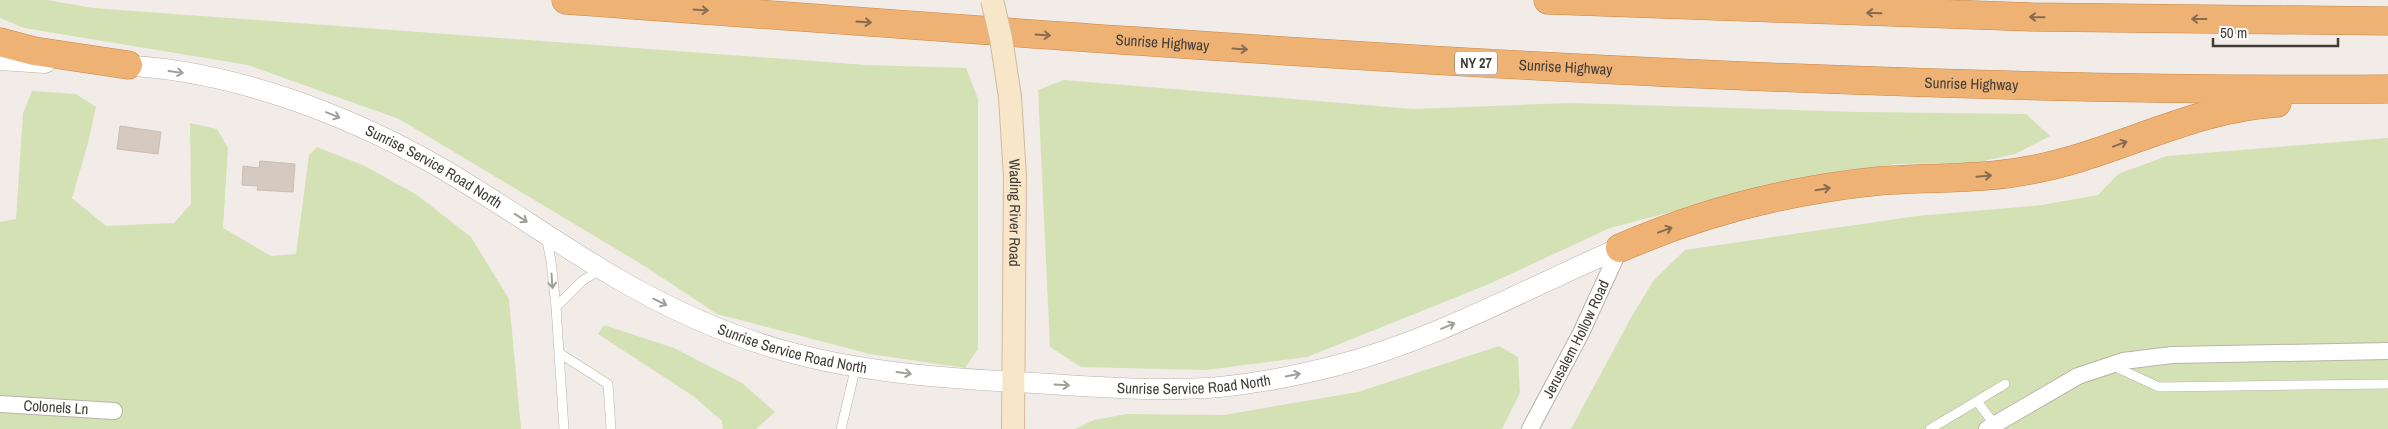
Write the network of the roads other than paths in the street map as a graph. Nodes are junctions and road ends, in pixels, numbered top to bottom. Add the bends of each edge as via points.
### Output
1 (566, 0) edge
2 (992, 0) edge
3 (1548, 0) edge
4 (2233, 0) edge
5 (2388, 21) edge
6 (0, 42) edge
7 (0, 60) edge
8 (128, 66) junction
9 (2388, 89) edge
10 (2388, 95) edge
11 (545, 233) junction
12 (1620, 248) junction
13 (601, 269) junction
14 (556, 307) junction
15 (2388, 351) edge
16 (559, 353) junction
17 (2111, 365) junction
18 (856, 366) junction
19 (1013, 382) junction
20 (2005, 384) dead end
21 (2388, 384) edge
22 (1977, 401) junction
23 (0, 404) edge
24 (114, 410) dead end
25 (1993, 427) edge
26 (564, 429) edge
27 (611, 429) edge
28 (841, 429) edge
29 (1013, 429) edge
30 (1530, 429) edge
31 (1930, 429) edge

1 -> 9 highway, Sunrise Highway / NY 27 via 1288,52 1614,70 2020,84
2 - 19 main road, Wading River Road, bridge via 1010,97 1015,186
5 -> 3 highway via 2032,17
4 - 5 highway
6 - 8 highway via 34,51
7 - 8 street, Sunrise Service Road North
8 -> 11 street, Sunrise Service Road North via 233,83 338,117 429,161
12 -> 10 highway via 1710,214 1793,194 1878,182 1985,177 2030,170 2096,153 2194,118 2240,107
11 - 13 street, Sunrise Service Road North
11 -> 14 lane
19 -> 12 street, Sunrise Service Road North via 1128,389 1188,388 1247,383 1312,371 1428,335
12 - 30 street, Jerusalem Hollow Road via 1581,333
13 - 14 lane via 582,281
13 -> 18 street, Sunrise Service Road North via 662,303 717,327 794,353
14 - 16 lane
15 - 17 street via 2172,355
16 - 26 lane
16 - 27 lane via 608,384
17 - 21 lane via 2159,387
17 - 25 street via 2078,376
18 -> 19 street, Sunrise Service Road North via 938,377
18 - 28 lane
19 - 29 main road, Wading River Road
20 - 22 lane
22 - 25 lane
22 - 31 lane
23 - 24 street, Colonels Ln

